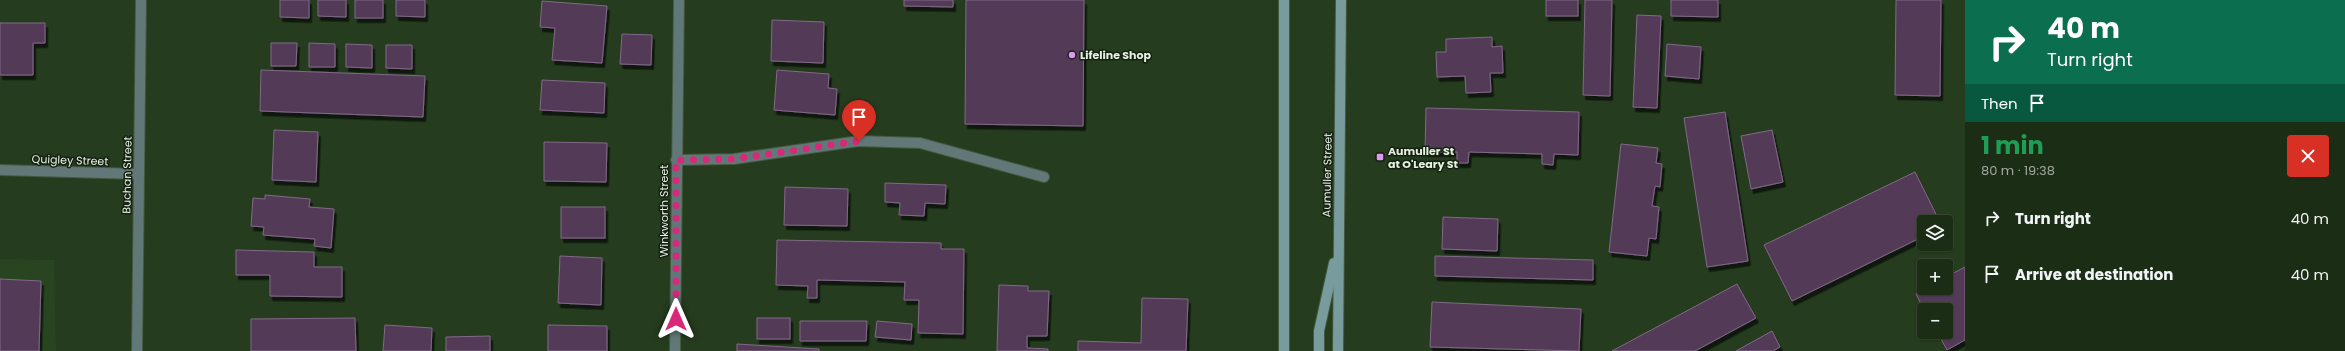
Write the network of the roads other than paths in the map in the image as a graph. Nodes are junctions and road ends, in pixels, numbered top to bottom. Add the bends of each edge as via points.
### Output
1 (141, 0) edge
2 (679, 0) edge
3 (1284, 0) edge
4 (1341, 0) edge
5 (676, 160) junction
6 (0, 170) edge
7 (139, 174) junction
8 (1044, 177) dead end
9 (1338, 242) junction
10 (137, 351) edge
11 (675, 351) edge
12 (1284, 351) edge
13 (1319, 351) edge
14 (1338, 351) edge

1 - 7 street, Buchan Street
2 - 5 street, Winkworth Street
3 - 12 main road
4 - 9 main road, Aumuller Street
5 - 8 street via 734,159 859,141 920,143
5 - 11 street, Winkworth Street
6 - 7 street, Quigley Street
7 - 10 street, Buchan Street
9 - 13 main road via 1319,331
9 - 14 main road, Aumuller Street

